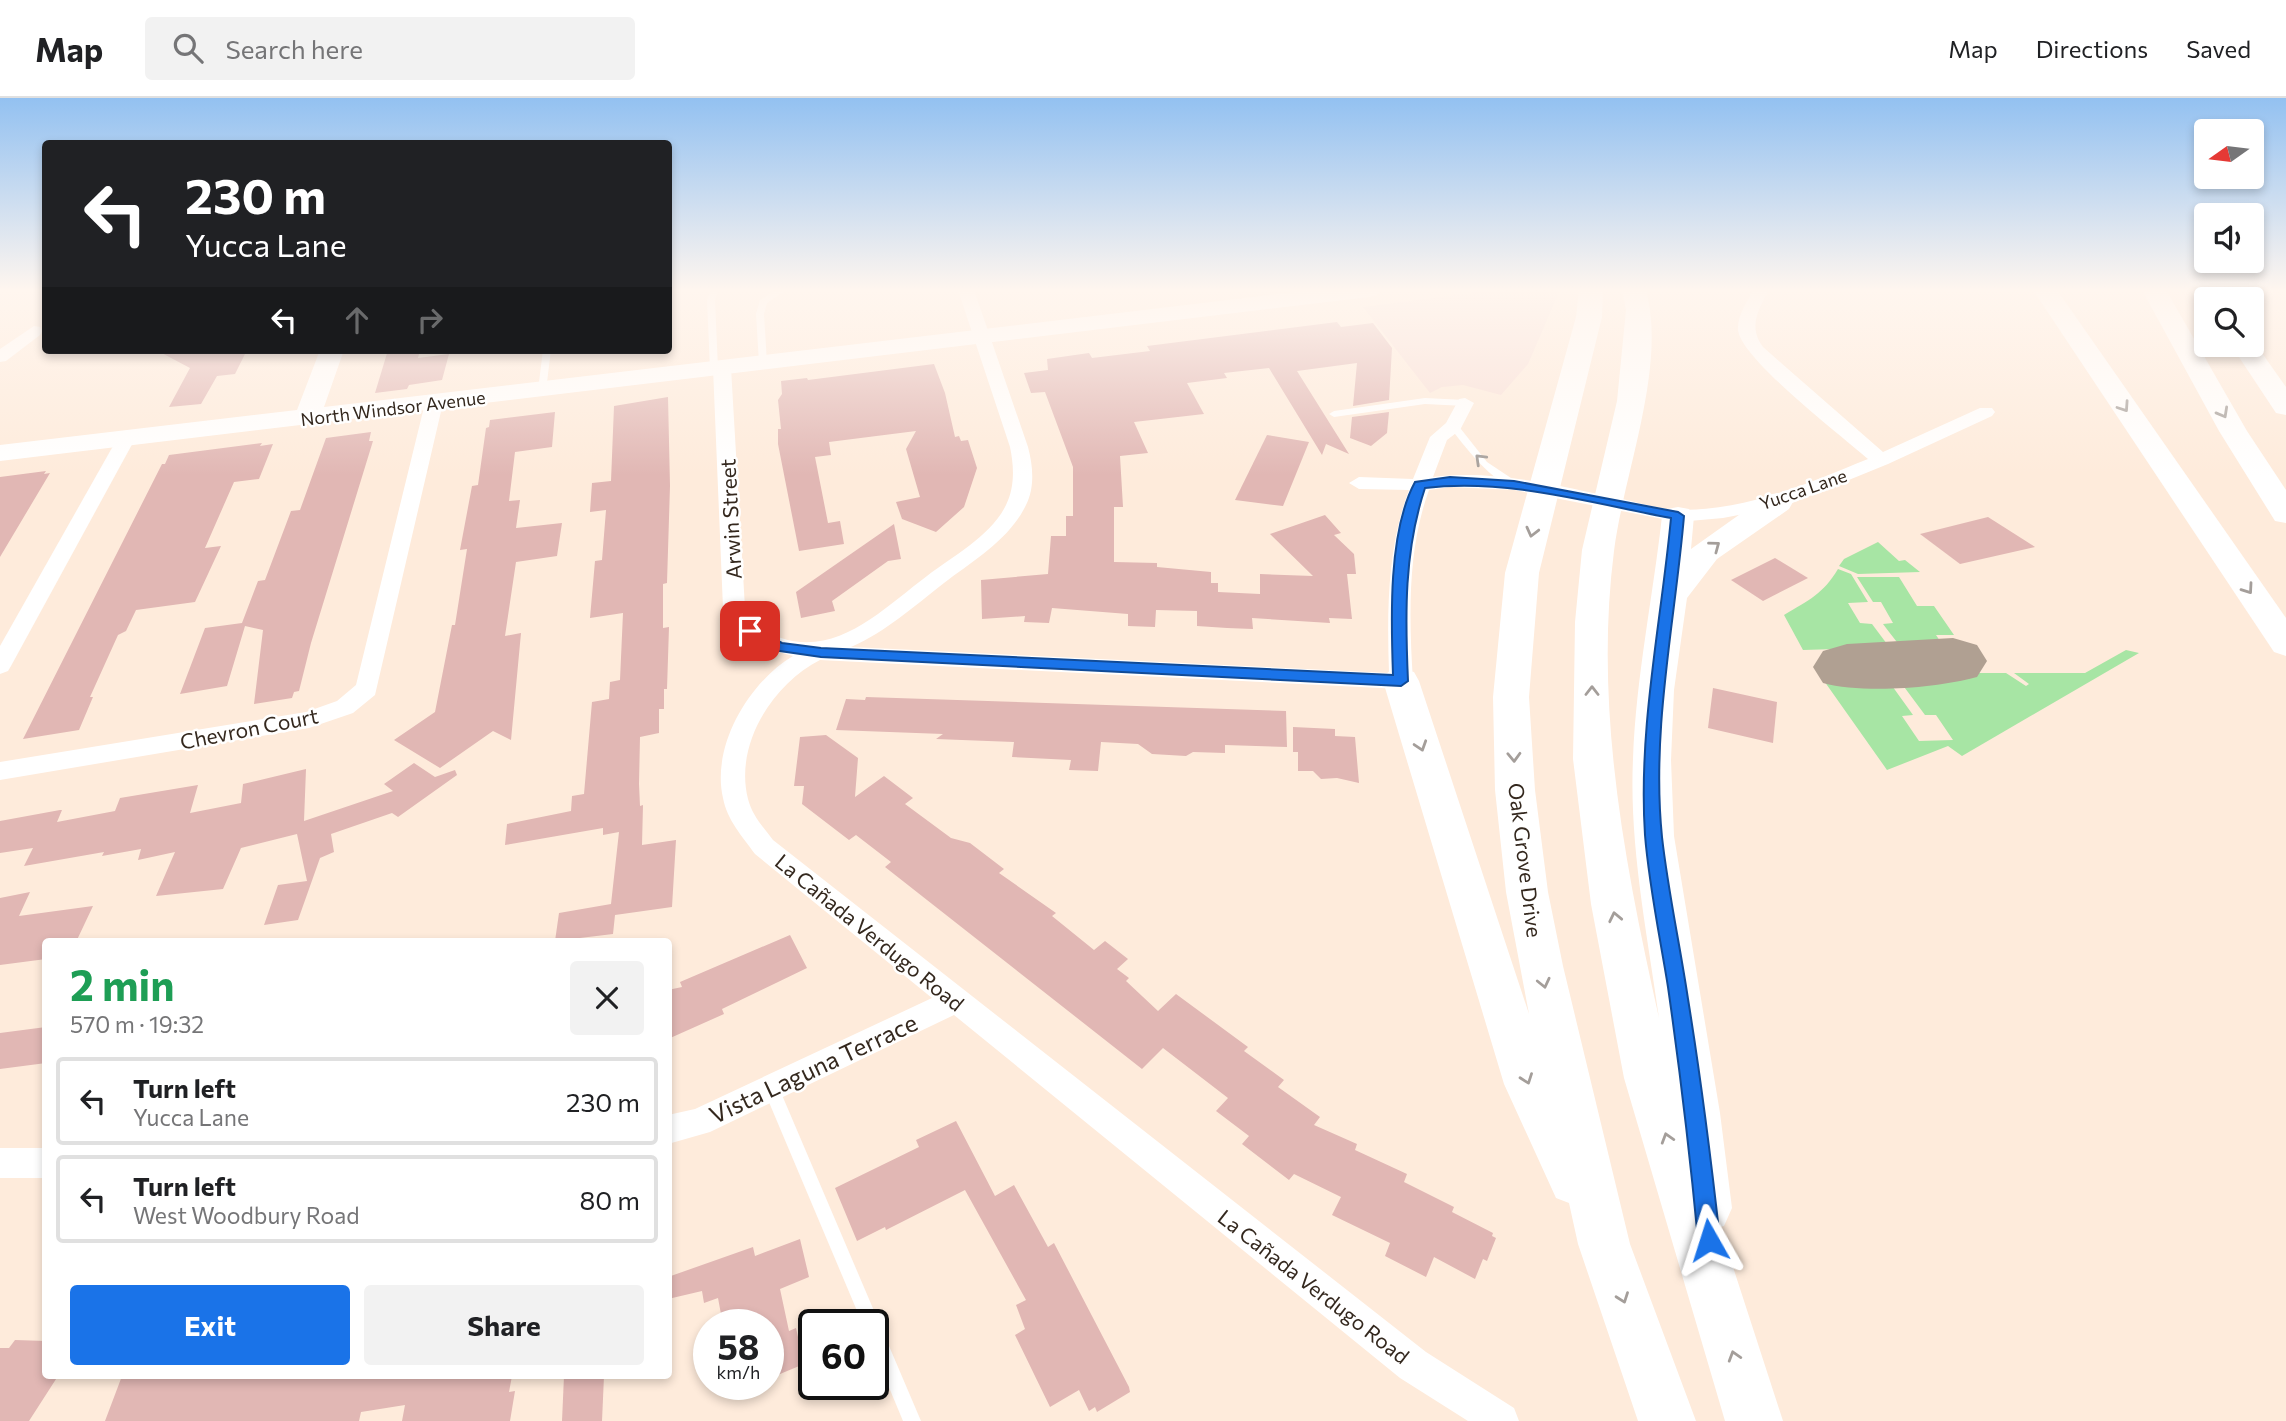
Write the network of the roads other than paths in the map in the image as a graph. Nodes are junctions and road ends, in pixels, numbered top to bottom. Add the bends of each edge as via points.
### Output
1 (716, 352) edge
2 (762, 352) edge
3 (858, 352) edge
4 (987, 352) edge
5 (1580, 352) edge
6 (1637, 352) edge
7 (1757, 352) edge
8 (2087, 352) edge
9 (2189, 352) edge
10 (331, 354) edge
11 (546, 354) edge
12 (2252, 357) edge
13 (763, 363) junction
14 (718, 368) junction
15 (542, 390) junction
16 (434, 403) junction
17 (1465, 403) joint
18 (2286, 407) edge
19 (1986, 412) dead end
20 (1334, 414) dead end
21 (307, 418) junction
22 (1454, 426) junction
23 (126, 439) junction
24 (0, 453) edge
25 (1881, 460) junction
26 (1359, 483) dead end
27 (1514, 484) junction
28 (1419, 485) junction
29 (1778, 502) junction
30 (2286, 514) edge
31 (1678, 516) junction
32 (1670, 597) junction
33 (2286, 643) edge
34 (821, 653) junction
35 (0, 666) edge
36 (1401, 681) junction
37 (0, 771) edge
38 (955, 1001) junction
39 (771, 1088) junction
40 (672, 1129) edge
41 (0, 1163) edge
42 (42, 1163) edge
43 (1604, 1244) junction
44 (1714, 1291) junction
45 (866, 1309) edge
46 (889, 1365) edge
47 (912, 1421) edge
48 (1501, 1421) edge
49 (1667, 1421) edge
50 (1754, 1421) edge

1 - 14 lane
2 - 13 lane
3 - 13 street, North Windsor Avenue
4 - 34 street, La Cañada Verdugo Road via 1024,466 1020,494 1011,513 989,537 877,626
5 -> 43 main road, Oak Grove Drive via 1522,573 1511,697 1515,790 1527,892
44 -> 6 main road via 1648,1078 1612,904 1592,759 1592,622 1598,550 1632,401
7 - 25 street
8 -> 33 main road
9 -> 30 main road
10 - 21 street
11 - 15 lane
12 - 18 main road
13 - 14 street, North Windsor Avenue
14 - 15 street, North Windsor Avenue
14 - 34 street, Arwin Street via 734,608 750,631 779,647
15 - 16 street, North Windsor Avenue
16 - 21 street, North Windsor Avenue
16 - 37 street, Chevron Court via 367,689 345,707 309,720
17 - 20 lane via 1425,401
17 - 22 street
19 - 25 street, Yucca Lane
21 - 23 street, North Windsor Avenue
27 -> 22 lane via 1483,464
22 - 28 street via 1439,437
23 - 24 street, North Windsor Avenue
23 - 35 street
25 - 29 street, Yucca Lane
26 - 28 street, Yucca Lane
27 - 28 street, Yucca Lane via 1450,481
27 - 31 street, Yucca Lane
28 - 36 street via 1408,519 1401,577
29 - 31 street, Yucca Lane
32 -> 29 main road via 1706,552
31 - 32 main road
32 - 44 main road via 1656,690 1654,836 1696,1114
34 - 36 street, Arwin Street
34 - 38 street, La Cañada Verdugo Road via 792,667 772,684 754,711 738,748 733,783 741,816 764,847
36 -> 43 main road via 1528,1084
38 - 39 street, Vista Laguna Terrace
38 - 48 street, La Cañada Verdugo Road via 1413,1365
39 - 40 street, Vista Laguna Terrace via 699,1122
39 - 45 lane
41 - 42 street
43 -> 49 main road, Oak Grove Drive
50 -> 44 main road
46 - 47 lane

